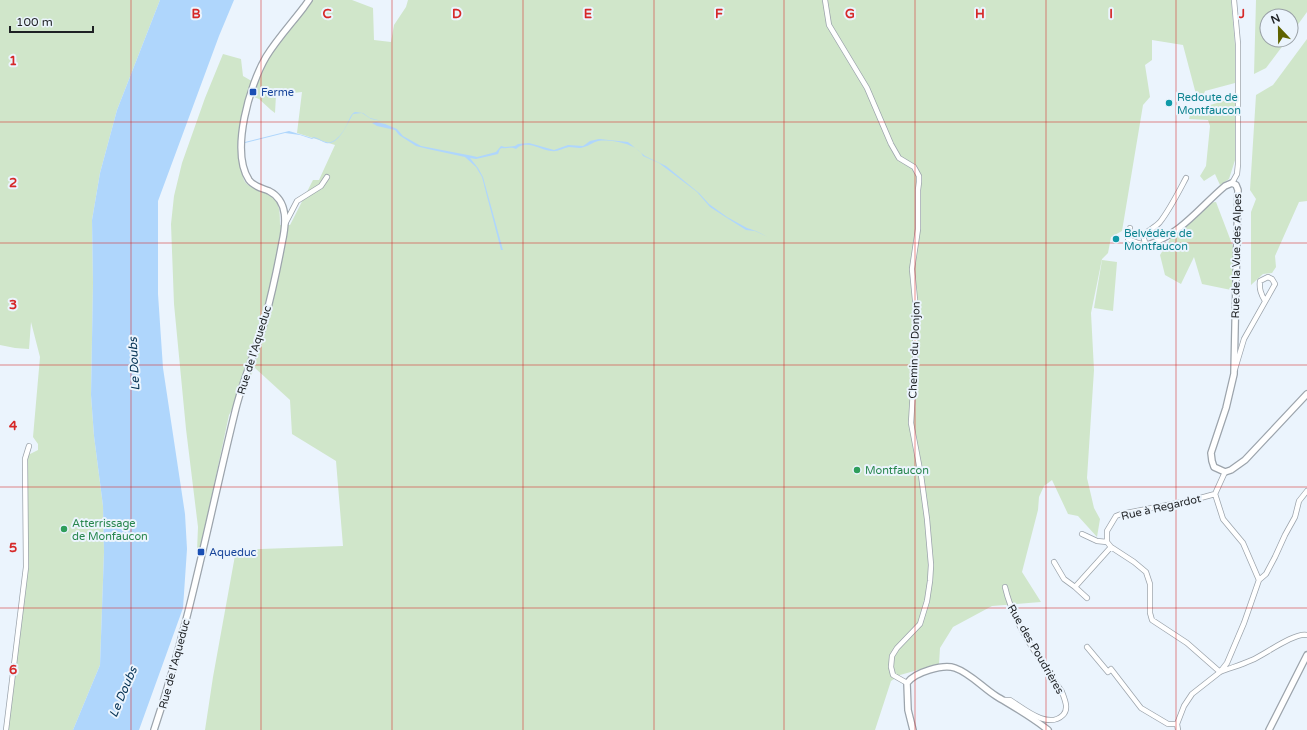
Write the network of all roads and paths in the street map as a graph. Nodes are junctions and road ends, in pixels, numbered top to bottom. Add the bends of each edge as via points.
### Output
1 (309, 0) edge
2 (825, 0) edge
3 (1234, 0) edge
4 (327, 177) dead end
5 (1186, 178) dead end
6 (1232, 183) junction
7 (285, 225) junction
8 (1130, 228) dead end
9 (1148, 245) junction
10 (1265, 301) junction
11 (1234, 374) junction
12 (1307, 394) edge
13 (29, 446) dead end
14 (1225, 472) junction
15 (1307, 491) edge
16 (1215, 494) junction
17 (1082, 534) dead end
18 (1107, 542) junction
19 (1111, 547) junction
20 (1054, 562) dead end
21 (1259, 580) junction
22 (1005, 587) dead end
23 (1075, 587) junction
24 (1087, 598) dead end
25 (1307, 635) edge
26 (1087, 647) dead end
27 (1307, 655) edge
28 (1304, 666) edge
29 (1220, 672) junction
30 (907, 682) junction
31 (1004, 700) junction
32 (1176, 724) junction
33 (6, 730) edge
34 (154, 730) edge
35 (913, 730) edge
36 (1048, 730) edge
37 (1178, 730) edge
38 (1269, 730) edge

1 - 7 street, Rue de l'Aqueduc via 267,56 244,116 242,155 245,172 254,186 279,198 284,205
2 - 30 street, Chemin du Donjon via 829,25 867,88 891,144 899,158 914,167 919,176 918,229 912,269 916,310 911,423 921,475 931,565 928,601 920,624 892,656 893,675
3 - 6 street via 1238,44 1238,156
4 - 7 street via 321,186 298,201
5 - 9 street via 1164,217 1156,227 1143,236 1144,242
6 - 9 street, Rue de la Vue des Alpes via 1225,186 1184,226 1161,241
6 - 11 street, Rue de la Vue des Alpes via 1238,190
7 - 34 street, Rue de l'Aqueduc via 265,320 236,409 200,566 168,688
8 - 9 street via 1128,239
10 - 10 street, Rue de la Vue des Alpes via 1275,284 1268,277 1260,280 1260,292
10 - 11 street, Rue de la Vue des Alpes via 1244,339
11 - 14 street, Rue de la Vue des Alpes via 1226,408 1210,453 1214,467
12 - 14 street via 1245,460
13 - 33 street via 25,460 26,568
14 - 16 street
15 - 21 street via 1299,501 1295,517 1266,574
16 - 18 street, Rue à Regardot via 1116,516 1107,531
16 - 21 street via 1223,519 1242,543
17 - 18 street
18 - 19 street
19 - 23 street
19 - 29 street via 1146,572 1150,584 1152,620 1187,643
20 - 23 street via 1064,578
21 - 29 street via 1244,623 1227,663
22 - 31 street, Rue des Poudrières via 1017,621 1062,692 1066,708 1063,715 1050,721 1043,720 1010,700
23 - 24 street
25 - 29 street via 1292,638 1254,660
26 - 32 street via 1108,672 1111,669 1141,708 1168,724
27 - 28 street
28 - 38 street
29 - 32 street via 1192,694
30 - 31 street via 920,673 942,667 955,668
30 - 35 street via 908,710
31 - 36 street
32 - 37 street

